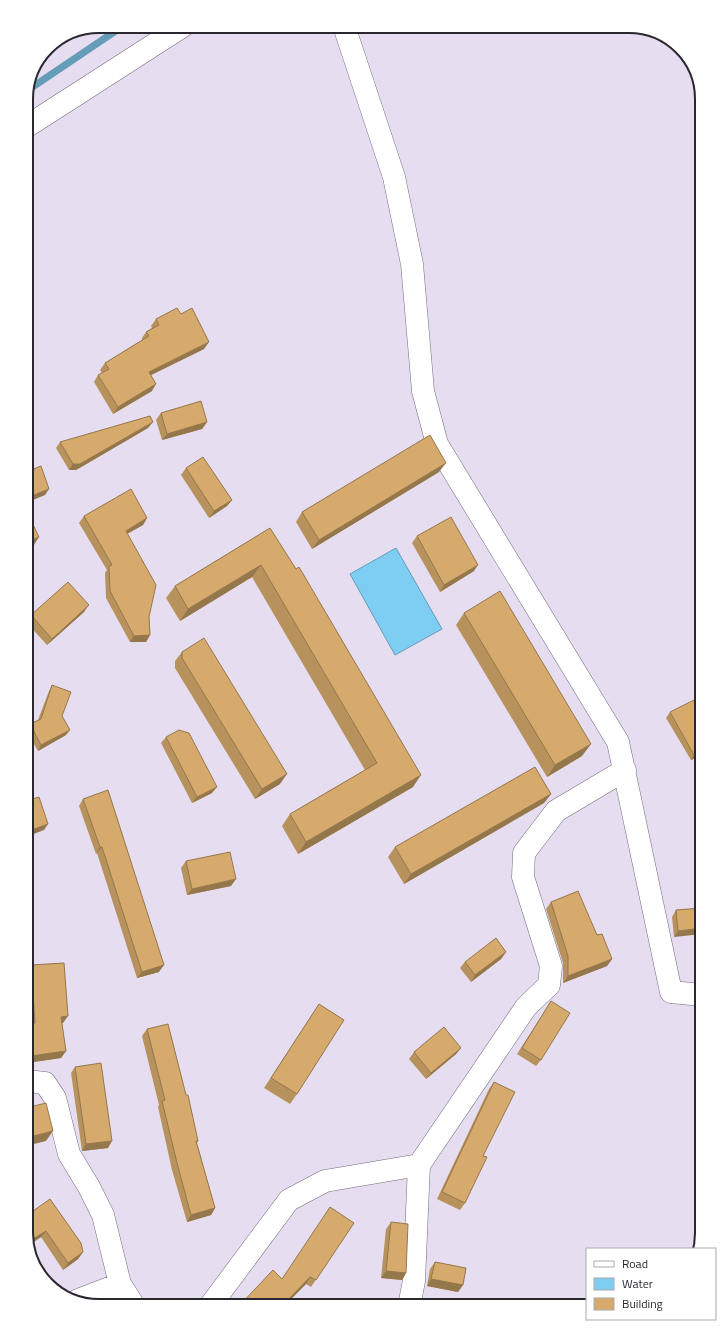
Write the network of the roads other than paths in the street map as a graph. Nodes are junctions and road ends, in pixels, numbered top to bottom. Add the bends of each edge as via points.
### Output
1 (172, 33) edge
2 (346, 33) edge
3 (33, 122) edge
4 (625, 770) junction
5 (695, 995) edge
6 (33, 1082) edge
7 (419, 1165) junction
8 (120, 1284) junction
9 (85, 1297) edge
10 (130, 1299) edge
11 (215, 1299) edge
12 (410, 1299) edge

1 - 3 street
2 - 4 street via 394,177 412,264 423,391 437,444 618,742
4 - 5 street via 636,833 671,992
4 - 7 street via 556,811 524,853 523,877 551,966 549,985 526,1007
6 - 8 street via 44,1083 55,1098 69,1154 103,1216
7 - 11 street via 325,1181 289,1200
7 - 12 street via 414,1281
8 - 9 street
8 - 10 street

